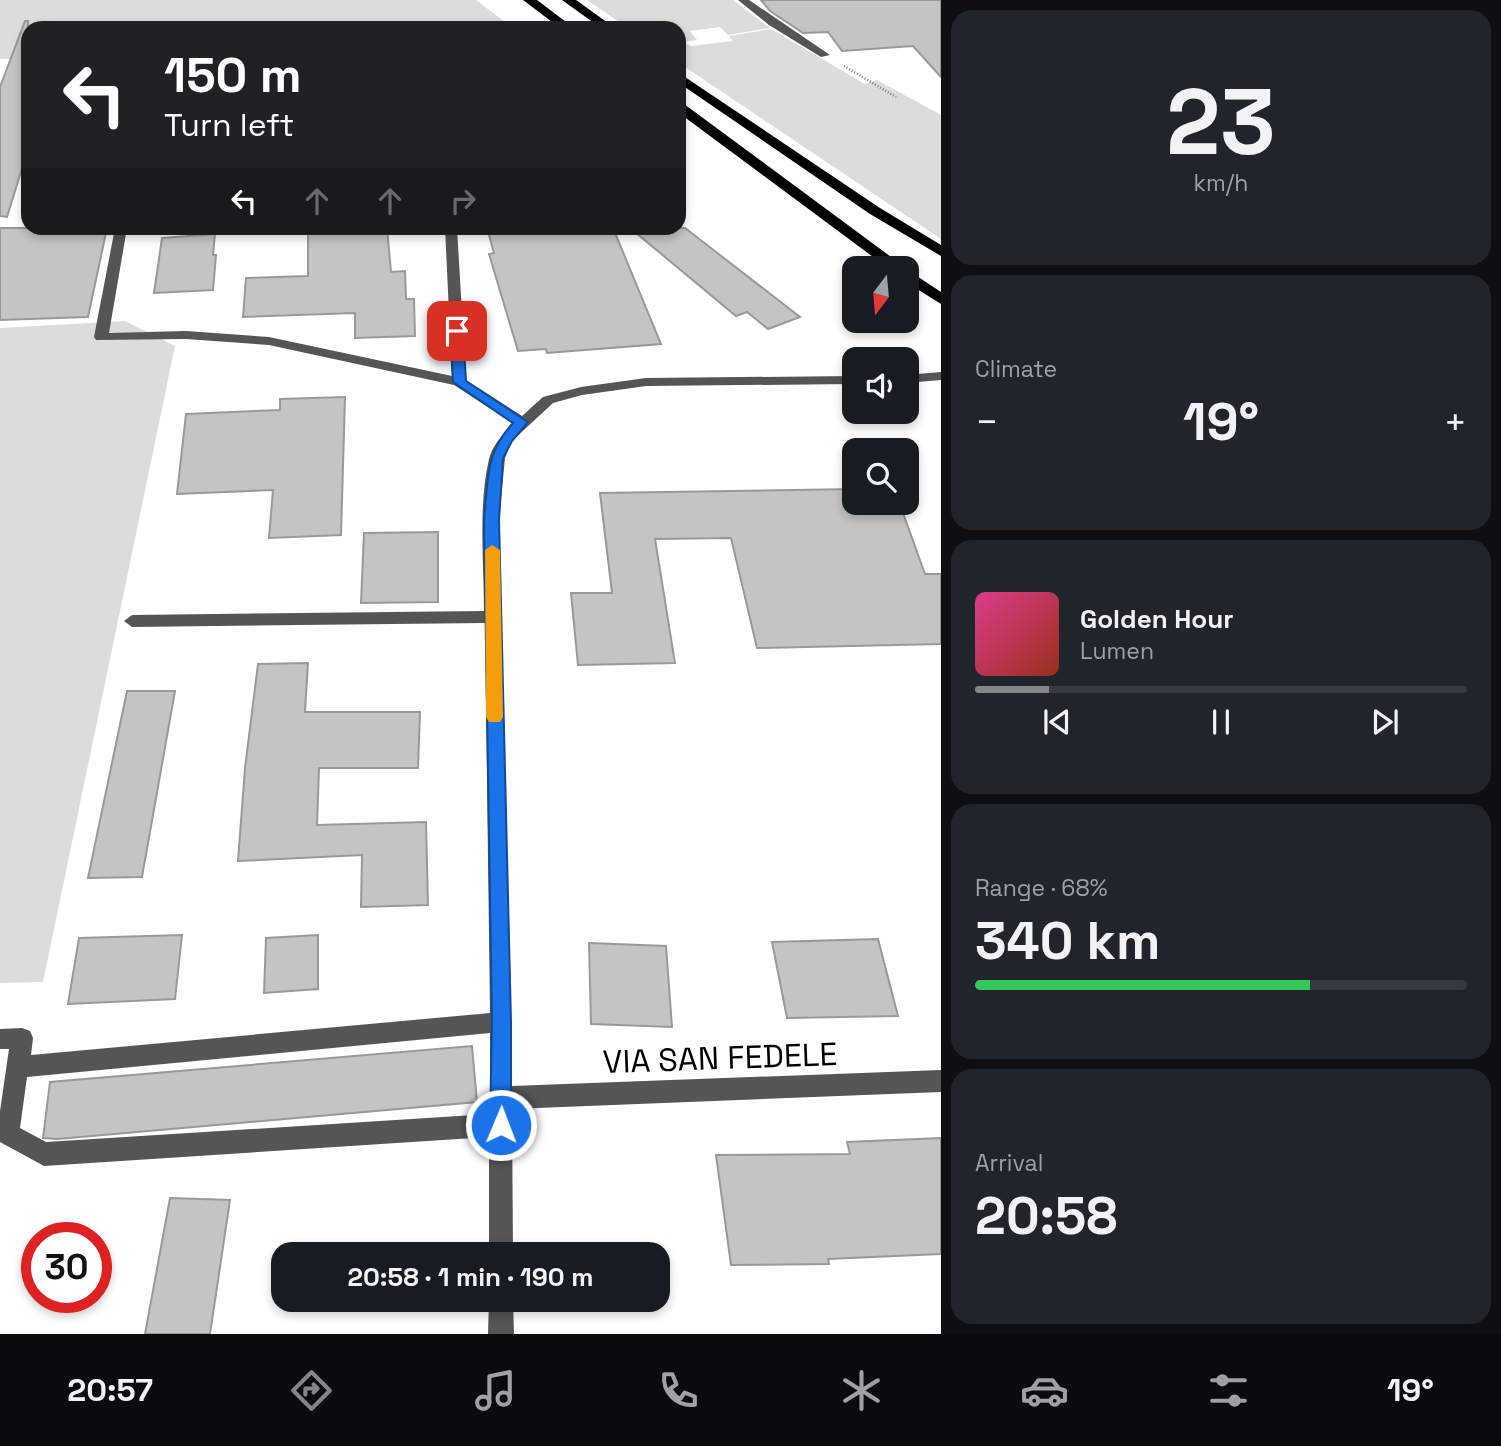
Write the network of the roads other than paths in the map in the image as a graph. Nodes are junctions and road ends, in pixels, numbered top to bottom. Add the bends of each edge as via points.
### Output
1 (529, 0) edge
2 (568, 0) edge
3 (743, 0) edge
4 (558, 21) edge
5 (599, 21) edge
6 (825, 55) road end
7 (686, 82) edge
8 (686, 112) edge
9 (120, 235) edge
10 (451, 235) edge
11 (941, 251) edge
12 (882, 256) edge
13 (919, 283) edge
14 (941, 299) edge
15 (941, 376) edge
16 (919, 378) edge
17 (842, 380) edge
18 (459, 382) junction
19 (521, 422) junction
20 (494, 617) junction
21 (132, 621) dead end
22 (501, 1022) junction
23 (0, 1039) edge
24 (18, 1067) junction
25 (941, 1081) edge
26 (501, 1098) junction
27 (501, 1125) junction
28 (501, 1242) edge
29 (501, 1312) edge
30 (501, 1334) edge

1 - 4 highway
2 - 5 highway
3 - 6 street
7 - 11 highway
8 - 12 highway
9 - 18 street via 101,337 197,335 269,341
10 - 18 street
13 - 14 highway
15 - 16 street
17 - 19 street via 615,385 548,400
18 - 19 street
19 - 20 street via 506,439 493,478
20 - 21 street
20 - 22 street
22 - 24 street
22 - 26 street
23 - 24 street via 22,1038
24 - 27 street via 8,1134 44,1154
25 - 26 street, VIA SAN FEDELE
26 - 27 street
27 - 28 street
29 - 30 street

